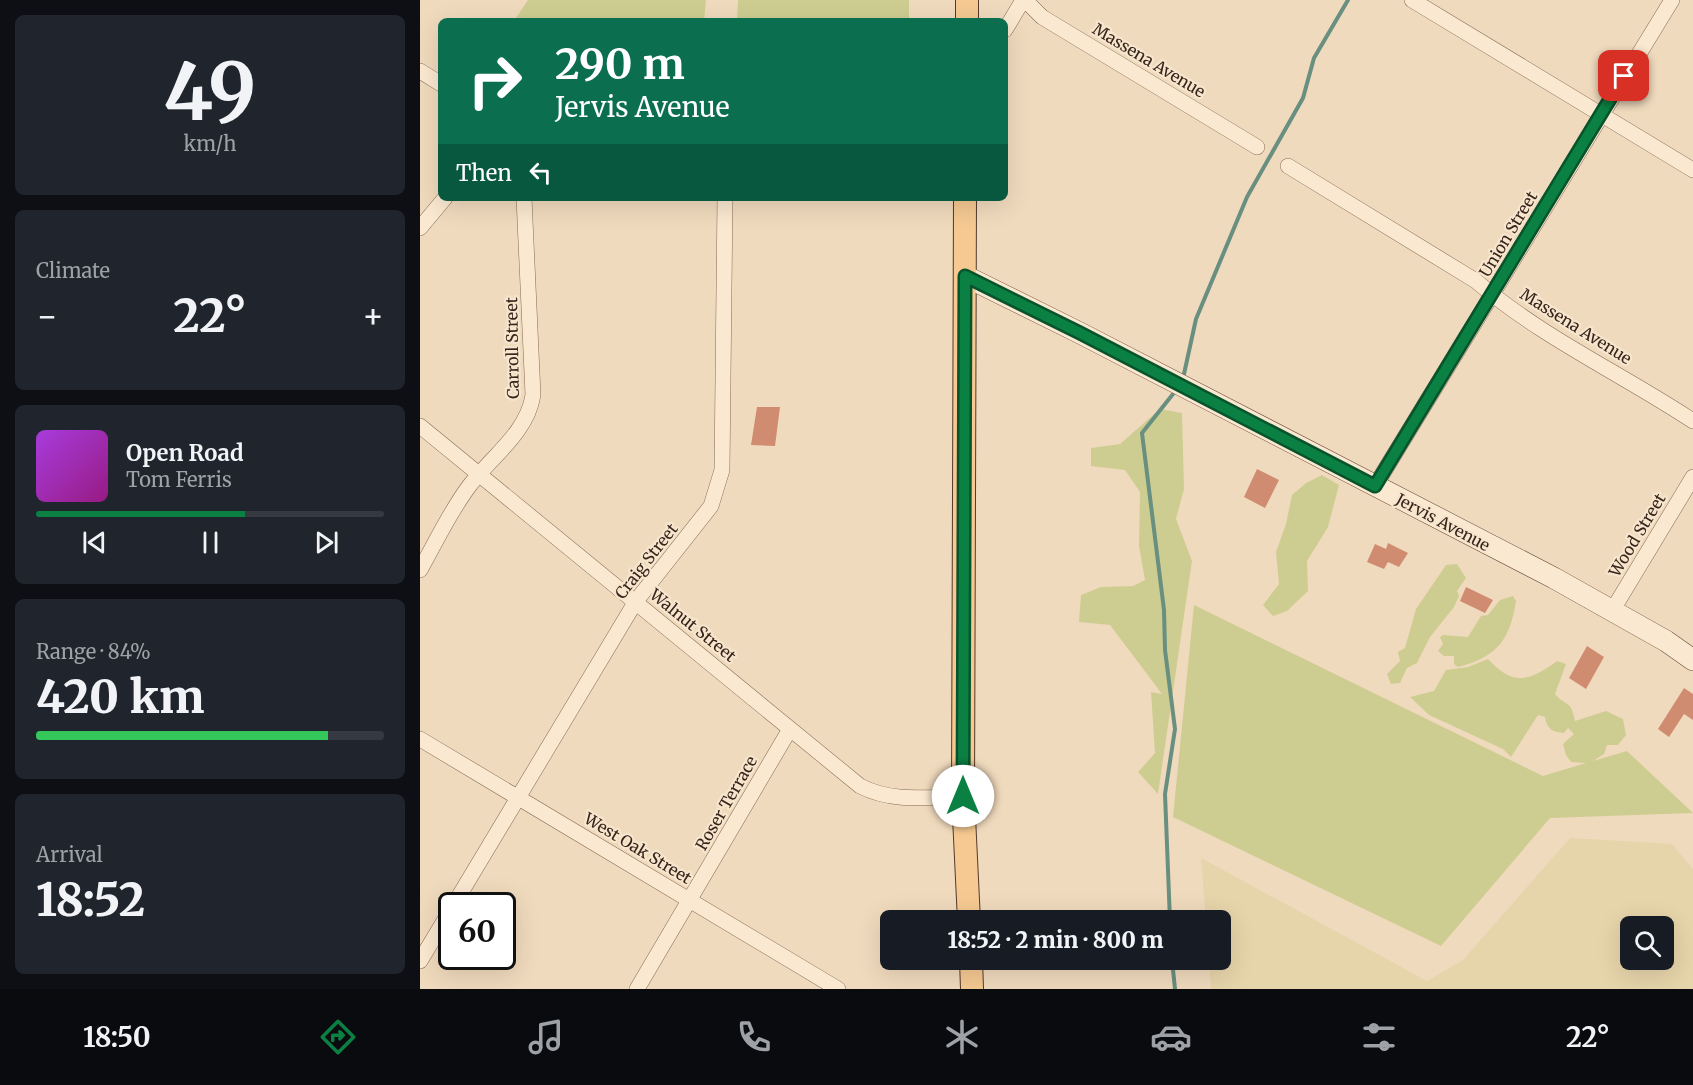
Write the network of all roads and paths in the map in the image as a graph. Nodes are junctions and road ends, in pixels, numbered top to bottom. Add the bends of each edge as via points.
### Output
1 (967, 0) edge
2 (1024, 0) edge
3 (1412, 0) edge
4 (1672, 0) edge
5 (967, 18) edge
6 (1008, 25) edge
7 (420, 71) edge
8 (438, 82) edge
9 (1601, 115) junction
10 (1257, 147) dead end
11 (1288, 166) dead end
12 (1693, 170) edge
13 (442, 201) edge
14 (524, 201) edge
15 (725, 201) edge
16 (965, 201) edge
17 (420, 228) edge
18 (965, 276) junction
19 (1492, 295) junction
20 (1693, 421) edge
21 (420, 426) edge
22 (479, 475) junction
23 (1693, 477) edge
24 (1375, 486) junction
25 (420, 570) edge
26 (636, 602) junction
27 (1612, 611) junction
28 (1693, 660) edge
29 (790, 729) junction
30 (420, 739) edge
31 (963, 796) junction
32 (518, 797) junction
33 (461, 892) edge
34 (690, 900) junction
35 (968, 910) edge
36 (438, 931) edge
37 (420, 961) edge
38 (971, 970) edge
39 (637, 989) edge
40 (838, 989) edge
41 (972, 989) edge

1 - 5 main road
2 - 6 street
2 - 10 street, Massena Avenue via 1042,17
3 - 9 street
4 - 9 street, Union Street
7 - 8 street
9 - 12 street
9 - 19 street, Union Street
11 - 19 street, Massena Avenue via 1476,281
13 - 17 street
14 - 22 street, Carroll Street via 533,395 523,424
15 - 26 street, Craig Street via 723,470 711,506
16 - 18 main road
18 - 24 street, Jervis Avenue
18 - 31 main road
19 - 20 street, Massena Avenue
19 - 24 street, Union Street
21 - 22 street, Walnut Street
22 - 25 street, Carroll Street
22 - 26 street, Walnut Street
23 - 27 street, Wood Street
24 - 27 street, Jervis Avenue
26 - 29 street, Walnut Street
26 - 32 street, Craig Street
27 - 28 street, Jervis Avenue
29 - 31 street, Walnut Street via 879,796
29 - 34 street, Roser Terrace
30 - 32 street, West Oak Street
31 - 35 main road
32 - 33 street, Craig Street
32 - 34 street, West Oak Street
34 - 39 street, Roser Terrace
34 - 40 street, West Oak Street
36 - 37 street, Craig Street
38 - 41 main road

